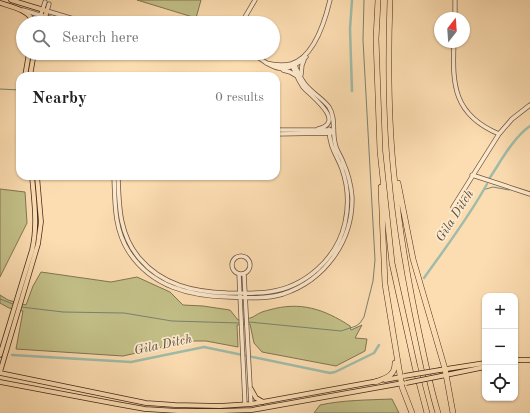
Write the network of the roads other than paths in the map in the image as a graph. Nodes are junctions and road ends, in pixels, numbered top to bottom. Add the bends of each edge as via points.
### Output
1 (11, 0) edge
2 (255, 0) edge
3 (330, 0) edge
4 (378, 0) edge
5 (390, 0) edge
6 (455, 0) edge
7 (0, 3) edge
8 (47, 3) dead end
9 (20, 9) junction
10 (45, 10) junction
11 (248, 11) junction
12 (455, 12) edge
13 (30, 16) edge
14 (43, 16) joint
15 (64, 16) edge
16 (245, 16) edge
17 (246, 16) edge
18 (310, 48) junction
19 (454, 48) edge
20 (306, 57) junction
21 (27, 60) edge
22 (33, 60) edge
23 (262, 60) edge
24 (266, 63) junction
25 (294, 65) junction
26 (280, 69) junction
27 (25, 72) edge
28 (31, 72) edge
29 (298, 78) junction
30 (304, 83) junction
31 (530, 105) edge
32 (318, 129) junction
33 (280, 130) edge
34 (332, 131) junction
35 (280, 134) edge
36 (498, 134) junction
37 (380, 151) junction
38 (393, 156) junction
39 (472, 175) junction
40 (32, 180) edge
41 (37, 180) edge
42 (114, 180) edge
43 (118, 180) edge
44 (529, 192) edge
45 (452, 207) dead end
46 (241, 274) junction
47 (313, 276) junction
48 (198, 293) junction
49 (240, 295) junction
50 (245, 295) junction
51 (254, 298) junction
52 (18, 304) junction
53 (17, 310) junction
54 (246, 319) junction
55 (394, 348) junction
56 (0, 355) edge
57 (518, 360) edge
58 (530, 360) edge
59 (482, 363) edge
60 (482, 368) edge
61 (443, 369) junction
62 (0, 372) edge
63 (444, 376) junction
64 (402, 377) junction
65 (0, 382) edge
66 (375, 382) junction
67 (403, 383) junction
68 (251, 389) junction
69 (263, 402) junction
70 (245, 404) junction
71 (251, 404) junction
72 (252, 411) edge
73 (245, 412) edge
74 (412, 413) edge
75 (427, 413) edge
76 (438, 413) edge
77 (453, 413) edge

1 - 10 main road
2 - 11 street
3 - 18 street via 318,37
4 - 37 highway via 376,39
5 - 38 highway via 389,93
6 - 12 street
7 - 9 main road
8 - 10 street
9 - 13 main road
9 - 14 street
10 - 14 main road
10 - 15 street
11 - 16 street
11 - 17 street
18 - 20 street
18 - 25 street
19 - 36 street via 454,80 462,104 482,126
20 - 25 street
20 - 30 street via 301,69
21 - 27 main road
22 - 28 main road
23 - 24 street
24 - 25 street
24 - 26 street
25 - 26 street
25 - 29 street
25 - 30 street
26 - 29 street
29 - 32 street via 328,113 329,122
30 - 34 street via 329,108 332,114
31 - 36 street
32 - 33 street
32 - 34 street
34 - 35 street
34 - 47 street via 350,183 348,226 344,239 330,262
36 - 39 street
37 - 55 highway via 385,284
37 - 75 highway via 392,263
38 - 61 highway via 413,259
38 - 76 highway via 400,228 416,322
39 - 44 street
39 - 45 street
40 - 52 main road via 35,236
41 - 52 main road via 40,234 37,251
42 - 48 street via 119,230 129,251 156,280 180,291
43 - 48 street via 122,226 133,251 148,268 163,279
46 - 46 street via 248,271 250,265 247,259 242,257 236,258 232,263 233,269
46 - 49 street
46 - 50 street
47 - 50 street via 281,290
47 - 51 street via 283,294
48 - 49 street
49 - 50 street
49 - 70 street
50 - 51 street
50 - 54 street
51 - 54 street via 248,302
52 - 53 main road
53 - 56 main road
53 - 62 main road
54 - 68 street
55 - 64 highway
55 - 66 highway via 394,371
57 - 58 main road
59 - 61 main road
60 - 63 main road
61 - 63 highway
61 - 64 main road, bridge
62 - 70 main road via 146,402 205,406
63 - 67 main road, bridge
63 - 77 highway
64 - 66 main road
64 - 67 highway
65 - 73 main road via 145,408
66 - 69 main road
67 - 72 main road
67 - 74 highway
68 - 69 main road via 256,398
68 - 71 street
69 - 71 main road
70 - 71 main road
70 - 73 main road
71 - 72 main road
72 - 73 main road

